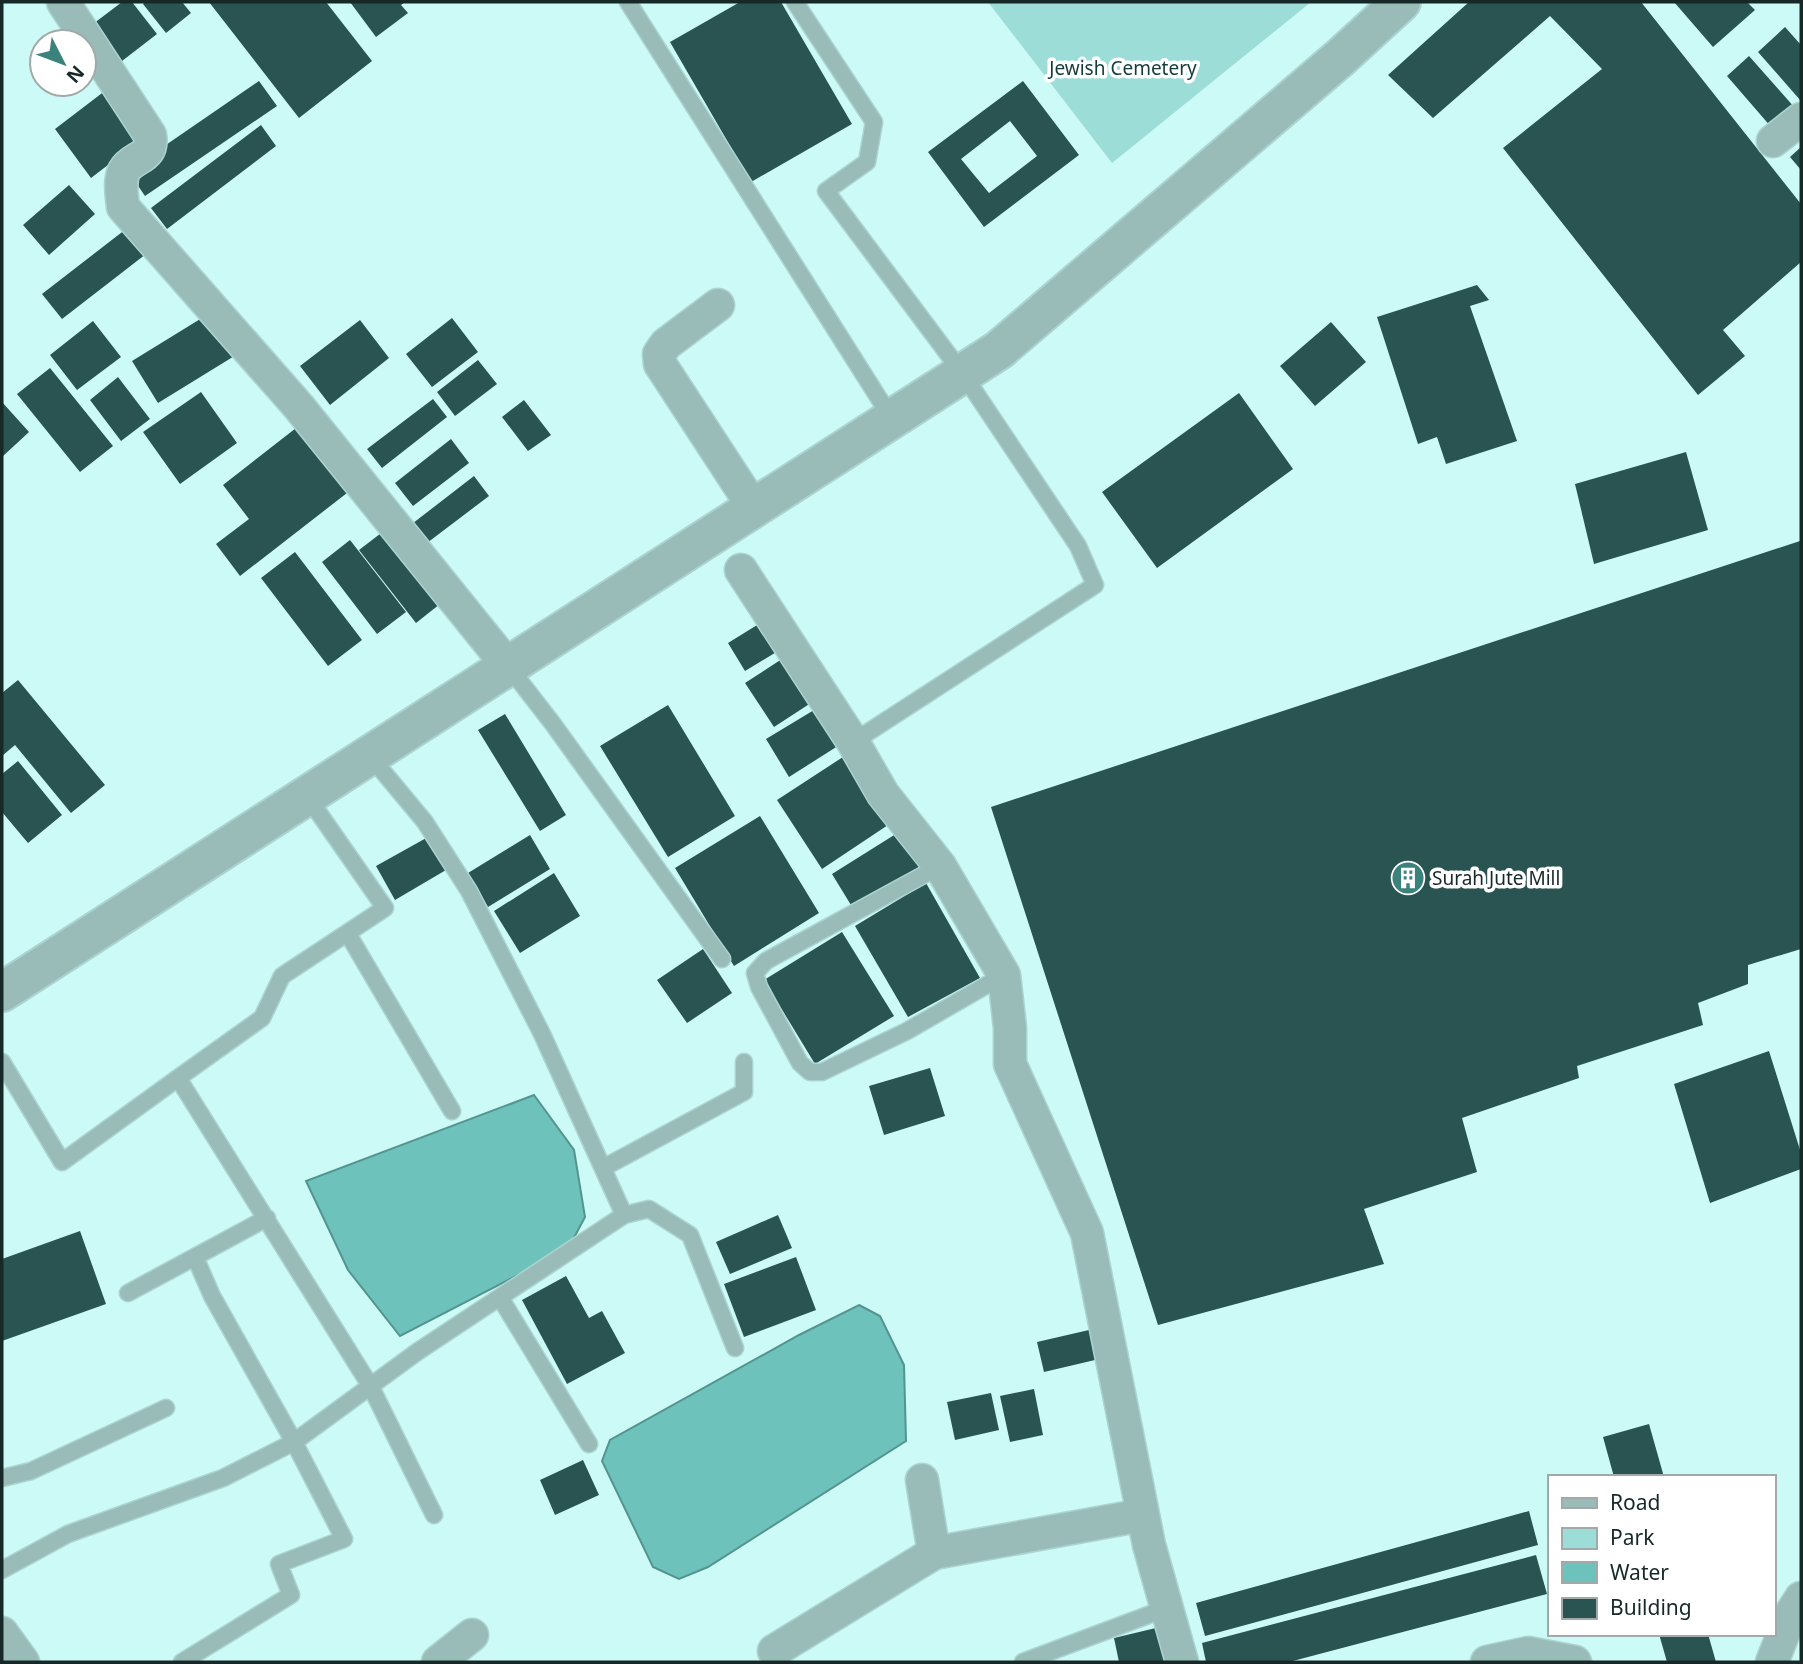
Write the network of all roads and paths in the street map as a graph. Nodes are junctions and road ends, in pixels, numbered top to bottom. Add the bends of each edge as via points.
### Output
1 (62, 2) edge
2 (628, 2) edge
3 (795, 2) edge
4 (1401, 2) edge
5 (1801, 119) edge
6 (1773, 141) dead end
7 (718, 306) dead end
8 (963, 374) junction
9 (892, 419) junction
10 (754, 509) junction
11 (741, 570) dead end
12 (508, 666) junction
13 (853, 742) junction
14 (370, 756) junction
15 (307, 796) junction
16 (940, 866) junction
17 (348, 934) junction
18 (722, 959) dead end
19 (1004, 975) junction
20 (2, 992) edge
21 (2, 1062) edge
22 (744, 1062) dead end
23 (178, 1078) junction
24 (452, 1111) dead end
25 (603, 1168) junction
26 (624, 1215) junction
27 (267, 1218) junction
28 (195, 1257) junction
29 (128, 1293) dead end
30 (500, 1299) junction
31 (735, 1349) dead end
32 (371, 1387) junction
33 (166, 1408) dead end
34 (294, 1442) junction
35 (589, 1444) dead end
36 (2, 1478) edge
37 (922, 1480) dead end
38 (434, 1515) dead end
39 (1143, 1515) junction
40 (934, 1553) junction
41 (2, 1570) edge
42 (1801, 1598) edge
43 (1167, 1608) junction
44 (2, 1633) edge
45 (472, 1635) dead end
46 (774, 1651) dead end
47 (23, 1662) edge
48 (183, 1662) edge
49 (438, 1662) edge
50 (1023, 1662) edge
51 (1182, 1662) edge
52 (1488, 1662) edge
53 (1575, 1662) edge
54 (1772, 1662) edge

1 - 12 street via 150,135 148,152 123,173 124,207 299,407
2 - 9 lane
3 - 8 lane via 874,122 867,162 826,191
4 - 8 street via 999,350
5 - 6 street
7 - 10 street via 666,344 659,354 660,364
8 - 9 street
8 - 13 lane via 1079,545 1095,585
9 - 10 street
10 - 12 street
11 - 13 street
12 - 14 street
12 - 18 lane
13 - 16 street via 883,794
14 - 15 street
14 - 25 lane via 425,822 469,891
15 - 17 lane via 385,908
15 - 20 street
16 - 19 street
16 - 19 lane via 766,961 755,973 800,1063 810,1072 822,1072 907,1031
17 - 23 lane via 282,976 262,1018
17 - 24 lane
19 - 39 street via 1010,1065 1087,1233
21 - 23 lane via 62,1162
22 - 25 lane via 744,1092
23 - 27 lane
25 - 26 lane
26 - 30 lane
26 - 31 lane via 649,1209 690,1235
27 - 28 lane
27 - 32 lane
28 - 29 lane
28 - 34 lane
30 - 32 lane
30 - 35 lane
32 - 34 lane
32 - 38 lane
33 - 36 lane via 31,1471
34 - 41 lane via 223,1478 68,1534
34 - 48 lane via 344,1539 279,1564 291,1595
37 - 40 street
39 - 40 street
39 - 43 street
40 - 46 street
42 - 54 street
43 - 50 lane
43 - 51 street
44 - 47 street
45 - 49 street
52 - 53 street via 1528,1653

